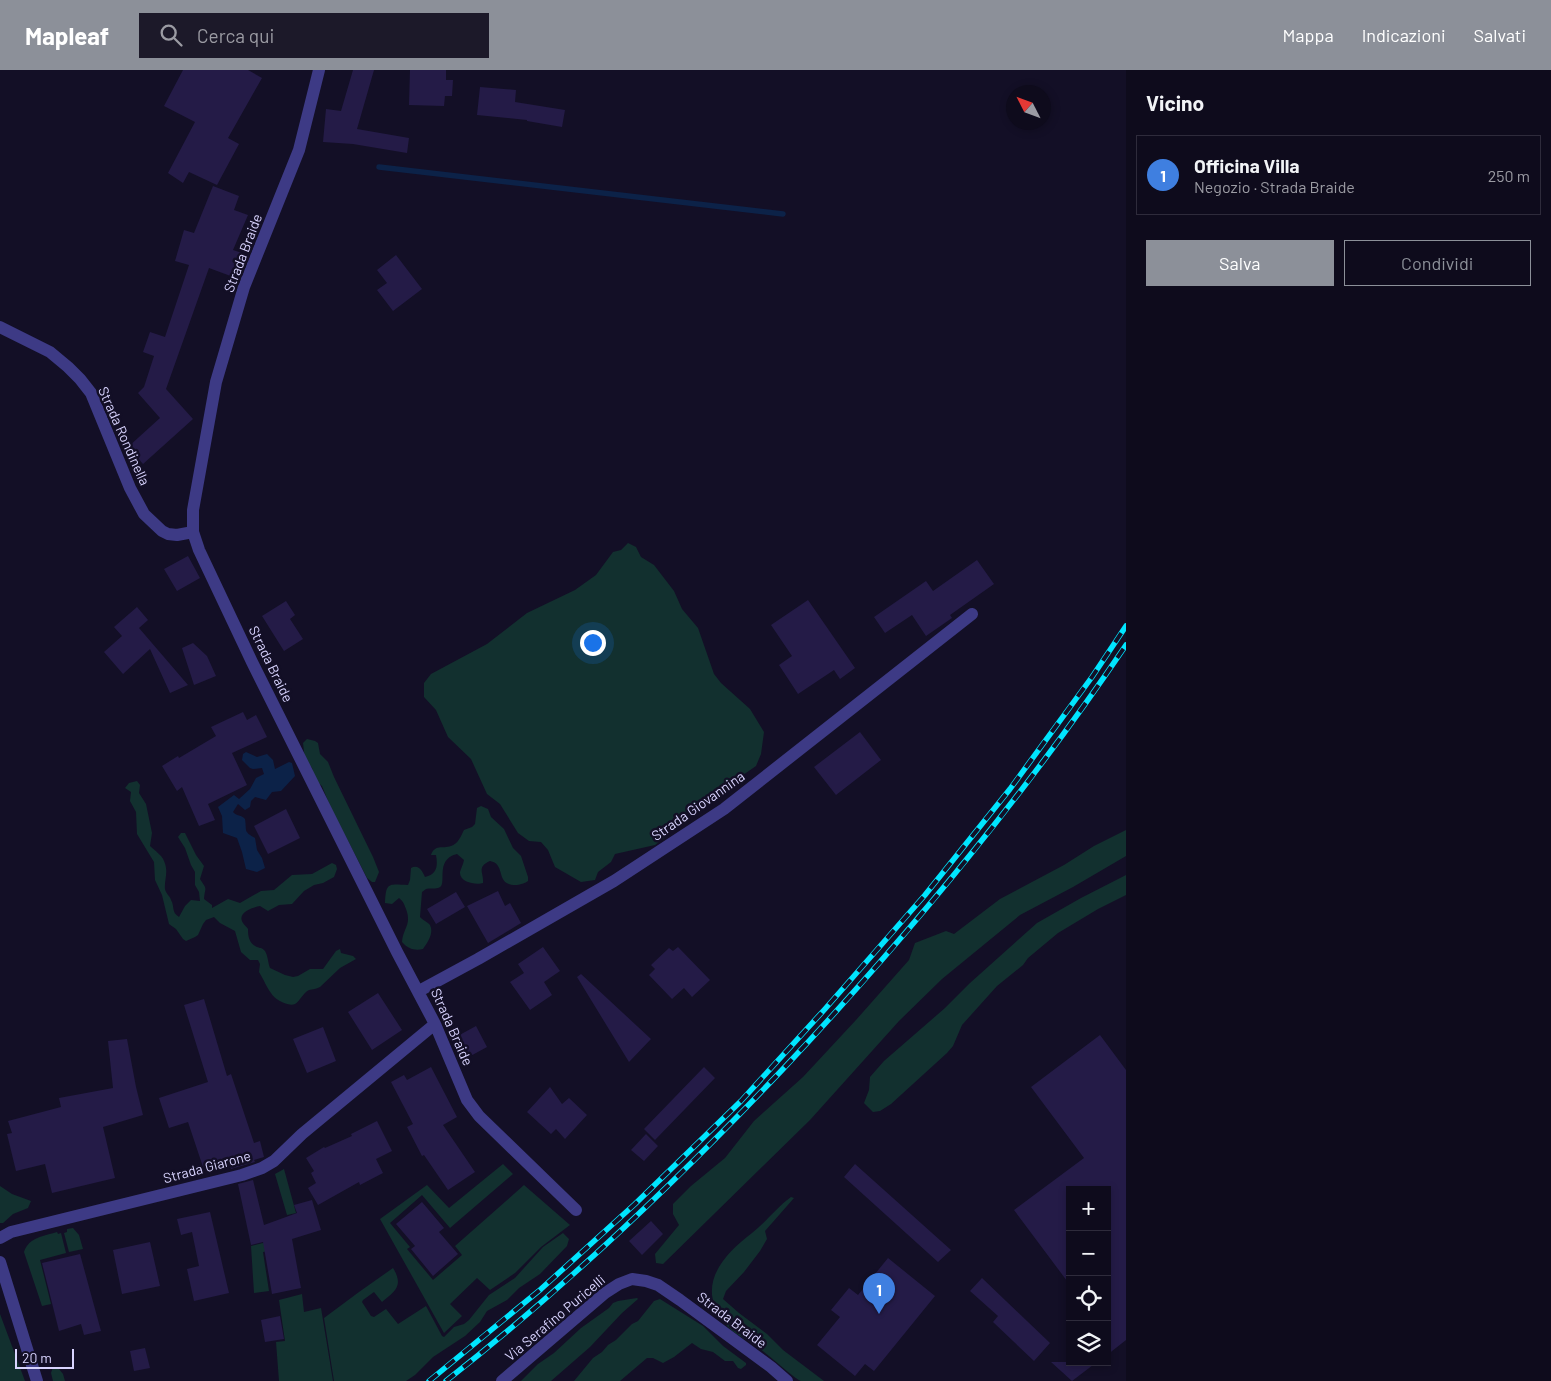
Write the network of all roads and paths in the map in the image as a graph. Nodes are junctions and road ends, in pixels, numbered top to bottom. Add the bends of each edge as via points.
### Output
1 (318, 70) edge
2 (0, 327) edge
3 (193, 532) junction
4 (972, 614) dead end
5 (419, 991) junction
6 (436, 1024) junction
7 (576, 1210) dead end
8 (0, 1238) edge
9 (0, 1262) edge
10 (658, 1285) joint
11 (37, 1381) edge
12 (502, 1381) edge
13 (787, 1381) edge

1 - 3 street, Strada Braide via 299,150 244,287 216,382 193,510
2 - 3 street, Strada Rondinella via 50,352 80,379 90,393 144,514 168,534
3 - 5 street, Strada Braide via 252,662
4 - 5 street, Strada Giovannina via 724,810 614,881
5 - 6 street, Strada Braide
6 - 7 street, Strada Braide via 467,1100 478,1116
6 - 8 street, Strada Giarone via 262,1168 11,1232
9 - 11 street
10 - 12 street, Via Serafino Puricelli via 632,1279 618,1284
10 - 13 street, Strada Braide

